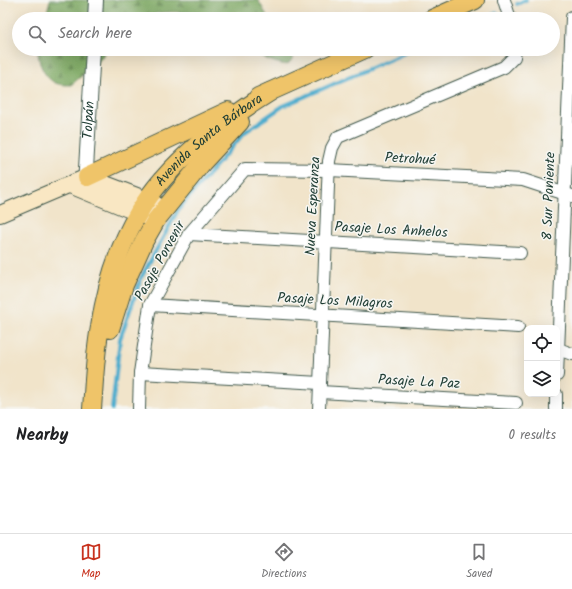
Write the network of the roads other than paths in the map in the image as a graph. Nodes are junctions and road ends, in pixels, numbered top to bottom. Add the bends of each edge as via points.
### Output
1 (96, 0) edge
2 (475, 0) edge
3 (504, 0) edge
4 (95, 12) edge
5 (448, 12) edge
6 (508, 12) edge
7 (572, 17) edge
8 (92, 56) edge
9 (350, 56) edge
10 (514, 56) edge
11 (570, 88) edge
12 (270, 92) junction
13 (570, 119) edge
14 (245, 169) joint
15 (328, 170) junction
16 (80, 184) junction
17 (568, 194) edge
18 (143, 207) junction
19 (0, 214) edge
20 (160, 214) junction
21 (189, 234) junction
22 (325, 242) junction
23 (520, 253) dead end
24 (567, 277) edge
25 (150, 305) junction
26 (323, 315) junction
27 (518, 327) dead end
28 (560, 333) edge
29 (560, 350) edge
30 (572, 354) edge
31 (140, 373) junction
32 (320, 388) junction
33 (556, 397) edge
34 (516, 403) dead end
35 (92, 409) edge
36 (100, 409) edge
37 (138, 409) edge
38 (319, 409) edge
39 (556, 409) edge

1 - 4 street
2 - 5 main road
3 - 6 street
7 - 11 street, 8 Sur Poniente
8 - 16 street, Tolpán
9 - 12 main road
10 - 15 street, Nueva Esperanza via 504,67 338,137 332,148
11 - 13 street, 8 Sur Poniente
12 - 16 main road
12 - 18 main road, Avenida Santa Bárbara via 210,134 176,166
12 - 20 main road, Avenida Santa Bárbara via 235,126
13 - 17 street, 8 Sur Poniente
14 - 15 street, Petrohué
14 - 21 street, Pasaje Porvenir
15 - 17 street, Petrohué via 523,180
15 - 22 street, Nueva Esperanza
16 - 18 main road
16 - 19 main road
17 - 24 street, 8 Sur Poniente
18 - 20 main road
18 - 35 main road, Avenida Santa Bárbara via 111,277 96,352
20 - 36 main road, Avenida Santa Bárbara via 133,263 116,307 106,353
21 - 22 street, Pasaje Los Anhelos
21 - 25 street, Pasaje Porvenir
22 - 23 street, Pasaje Los Anhelos
22 - 26 street, Nueva Esperanza
24 - 28 street, 8 Sur Poniente
25 - 26 street, Pasaje Los Milagros
25 - 31 street, Pasaje Porvenir
26 - 27 street, Pasaje Los Milagros
26 - 32 street, Nueva Esperanza
29 - 30 street
31 - 32 street, Pasaje La Paz
31 - 37 street, Pasaje Porvenir
32 - 34 street, Pasaje La Paz
32 - 38 street, Nueva Esperanza
33 - 39 street

